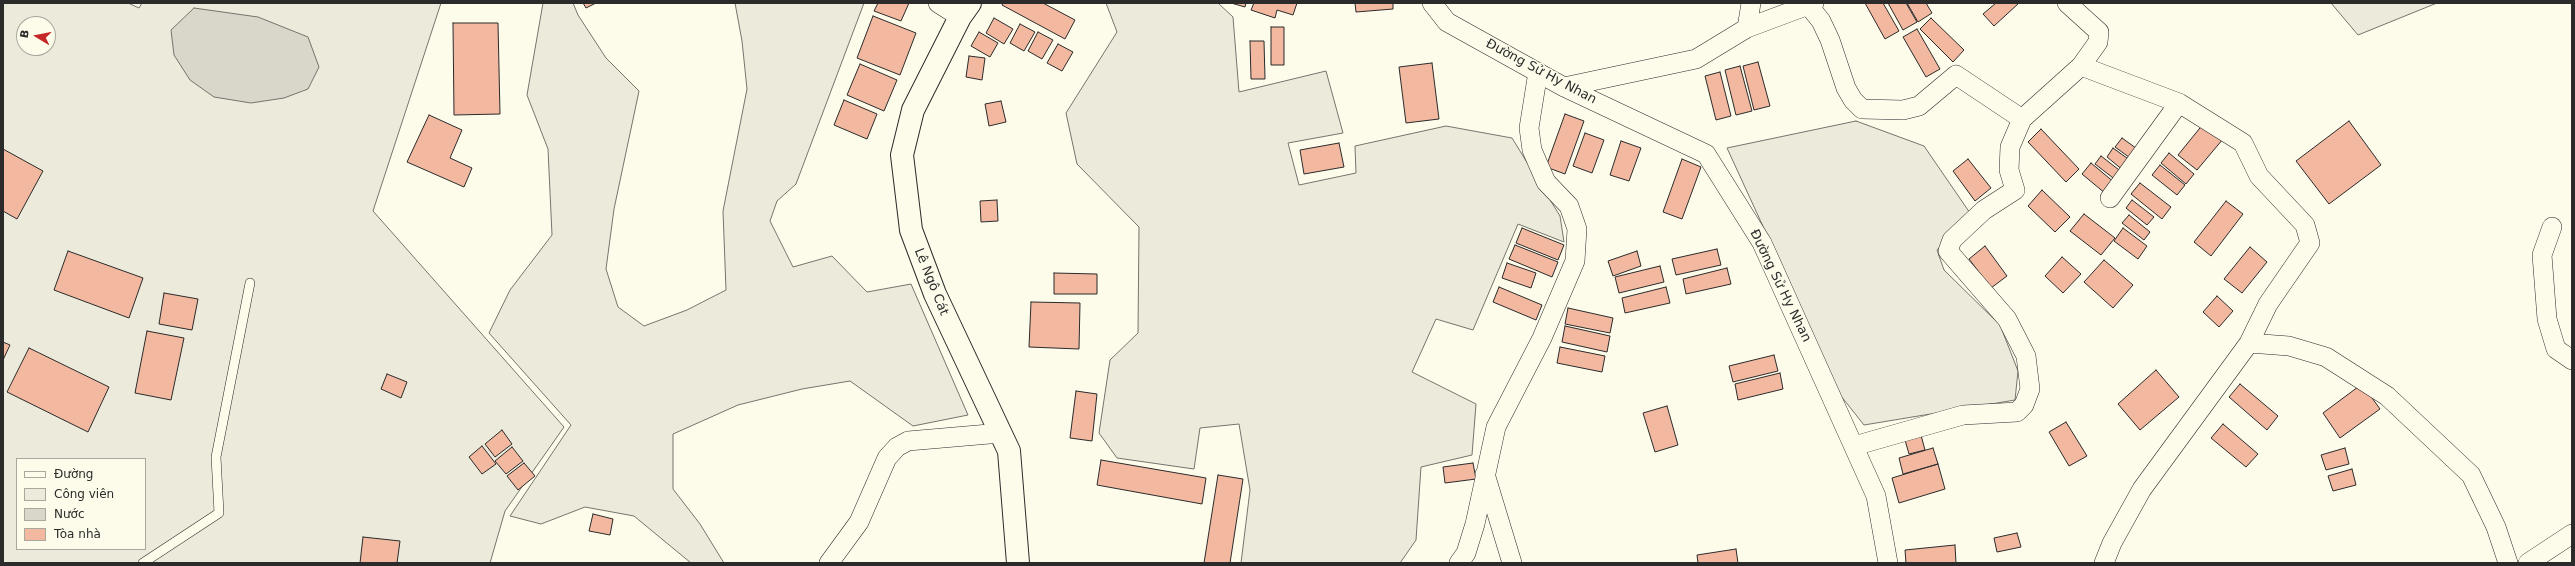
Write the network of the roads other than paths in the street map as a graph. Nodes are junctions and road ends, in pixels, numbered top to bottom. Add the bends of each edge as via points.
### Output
1 (938, 3) edge
2 (1432, 3) edge
3 (1751, 3) edge
4 (2067, 3) edge
5 (1811, 4) edge
6 (965, 10) edge
7 (1747, 28) junction
8 (2080, 66) junction
9 (1538, 72) junction
10 (1564, 87) junction
11 (2179, 103) junction
12 (2022, 119) junction
13 (2110, 198) dead end
14 (2552, 227) dead end
15 (250, 283) dead end
16 (2249, 343) junction
17 (2572, 360) edge
18 (1000, 433) junction
19 (1854, 446) junction
20 (1485, 473) junction
21 (2572, 534) edge
22 (143, 563) edge
23 (829, 563) edge
24 (1018, 563) edge
25 (1459, 563) edge
26 (1512, 563) edge
27 (1888, 563) edge
28 (2104, 563) edge
29 (2508, 563) edge
30 (2528, 563) edge

1 - 6 street
2 - 9 street, Đường Sử Hy Nhan via 1447,22
3 - 7 street
4 - 8 street via 2099,32 2098,42
5 - 7 street
5 - 12 street via 1830,40 1846,88 1862,109 1903,110 1919,106 1956,75
6 - 18 street, Lê Ngô Cát via 912,110 902,155 911,230 935,294
7 - 10 street via 1696,59
8 - 11 street
8 - 12 street
9 - 10 street, Đường Sử Hy Nhan
9 - 20 street via 1529,128 1532,150 1546,182 1569,206 1577,229 1575,261 1542,338 1496,427
10 - 19 street, Đường Sử Hy Nhan via 1706,154 1762,243
11 - 13 street
11 - 16 street via 2243,143 2259,176 2305,225 2310,235 2310,243 2268,304
12 - 19 street via 2010,147 2009,170 2014,190 1984,210 1952,240 1948,251 2007,319 2023,350 2030,389 2024,405 2017,412 1963,415
14 - 17 street via 2542,255 2547,319 2556,349
15 - 22 lane via 216,457 219,513
16 - 28 street via 2142,489 2112,543
16 - 29 street via 2289,346 2326,357 2387,396 2471,475 2496,527
18 - 23 street via 908,441 897,447 886,458 859,522
18 - 24 street, Lê Ngô Cát via 1009,451
19 - 27 street, Đường Sử Hy Nhan via 1876,496
20 - 25 street via 1475,524 1466,553
20 - 26 street
21 - 30 street

